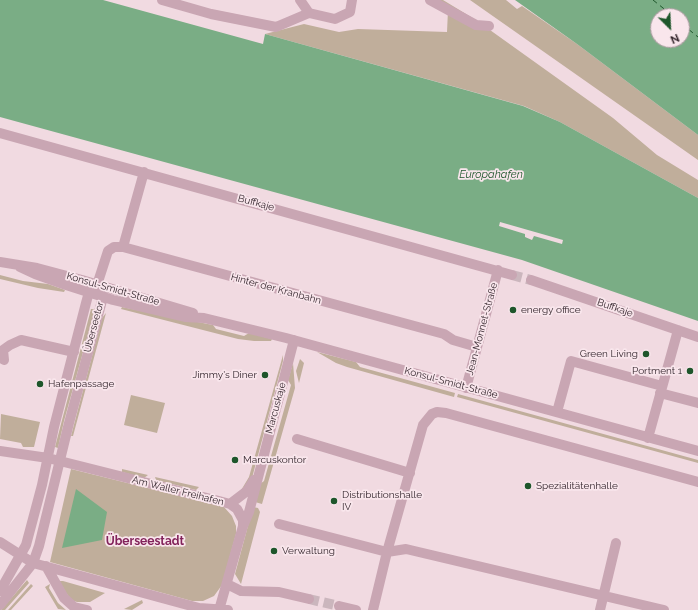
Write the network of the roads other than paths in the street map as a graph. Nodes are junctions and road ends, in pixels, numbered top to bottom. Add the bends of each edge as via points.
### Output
1 (162, 0) edge
2 (300, 0) edge
3 (352, 0) edge
4 (430, 0) edge
5 (309, 13) junction
6 (490, 26) dead end
7 (0, 133) edge
8 (144, 172) junction
9 (123, 247) junction
10 (0, 262) edge
11 (20, 267) junction
12 (498, 270) junction
13 (512, 275) tunnel mouth
14 (531, 280) tunnel mouth
15 (97, 285) junction
16 (89, 292) junction
17 (103, 297) junction
18 (204, 318) junction
19 (678, 330) junction
20 (698, 337) edge
21 (294, 340) junction
22 (477, 347) junction
23 (74, 352) junction
24 (4, 360) dead end
25 (466, 388) junction
26 (662, 388) junction
27 (698, 403) edge
28 (557, 412) junction
29 (648, 438) junction
30 (297, 439) dead end
31 (0, 451) edge
32 (698, 451) edge
33 (48, 458) junction
34 (60, 462) junction
35 (410, 473) junction
36 (257, 475) junction
37 (698, 482) edge
38 (230, 504) junction
39 (279, 524) dead end
40 (243, 526) junction
41 (0, 542) edge
42 (616, 543) dead end
43 (387, 552) junction
44 (21, 555) junction
45 (33, 563) junction
46 (46, 566) junction
47 (227, 584) junction
48 (0, 591) edge
49 (604, 596) junction
50 (309, 599) tunnel mouth
51 (0, 605) edge
52 (339, 606) dead end
53 (87, 610) edge
54 (222, 610) edge
55 (356, 610) edge
56 (373, 610) edge
57 (600, 610) edge
58 (664, 610) edge

1 - 5 street via 211,14 276,26
2 - 5 street
3 - 5 street via 350,12 335,19
4 - 6 street via 476,25
7 - 8 street, Buffkaje
8 - 9 street
8 - 12 street, Buffkaje
9 - 15 street via 114,247 108,251
9 - 22 street, Hinter der Kranbahn via 444,334 453,340
10 - 11 street, Konsul-Smidt-Straße
11 - 15 street, Konsul-Smidt-Straße via 37,268
11 - 16 street, Konsul-Smidt-Straße
12 - 13 street, Buffkaje
12 - 22 street, Jean-Monnet-Straße
14 - 19 street, Buffkaje
15 - 16 street, Überseetor
15 - 17 street, Überseetor
15 - 18 street, Konsul-Smidt-Straße
16 - 17 street, Konsul-Smidt-Straße
16 - 23 street, Überseetor
17 - 18 street, Konsul-Smidt-Straße via 185,317
17 - 34 street, Überseetor
18 - 21 street, Konsul-Smidt-Straße
19 - 20 street, Buffkaje
19 - 26 street
21 - 25 street, Konsul-Smidt-Straße
21 - 36 street, Marcuskaje
22 - 25 street, Jean-Monnet-Straße
23 - 24 street via 21,340 3,350
23 - 33 street, Überseetor
25 - 28 street, Konsul-Smidt-Straße
26 - 27 street
26 - 28 street via 571,360
26 - 29 street
28 - 29 street, Konsul-Smidt-Straße
29 - 32 street, Konsul-Smidt-Straße
30 - 35 street
31 - 33 street, Am Waller Freihafen
33 - 34 street, Am Waller Freihafen
33 - 44 street, Überseetor
34 - 38 street, Am Waller Freihafen
34 - 45 street, Überseetor
35 - 37 street via 423,425 432,414 441,412
35 - 43 street
36 - 38 street, Marcuskaje via 247,491
36 - 40 street, Marcuskaje via 249,512
38 - 40 street, Am Waller Freihafen via 241,514
39 - 43 street
40 - 47 street
41 - 44 street
42 - 49 street
43 - 49 street via 406,549
43 - 56 street
44 - 45 street
44 - 48 street, Überseetor
45 - 46 street
45 - 51 street, Überseetor
46 - 53 street via 64,598 74,606
46 - 54 street via 199,608
47 - 50 street via 241,591 279,592
47 - 54 street
49 - 57 street
49 - 58 street
52 - 55 street

